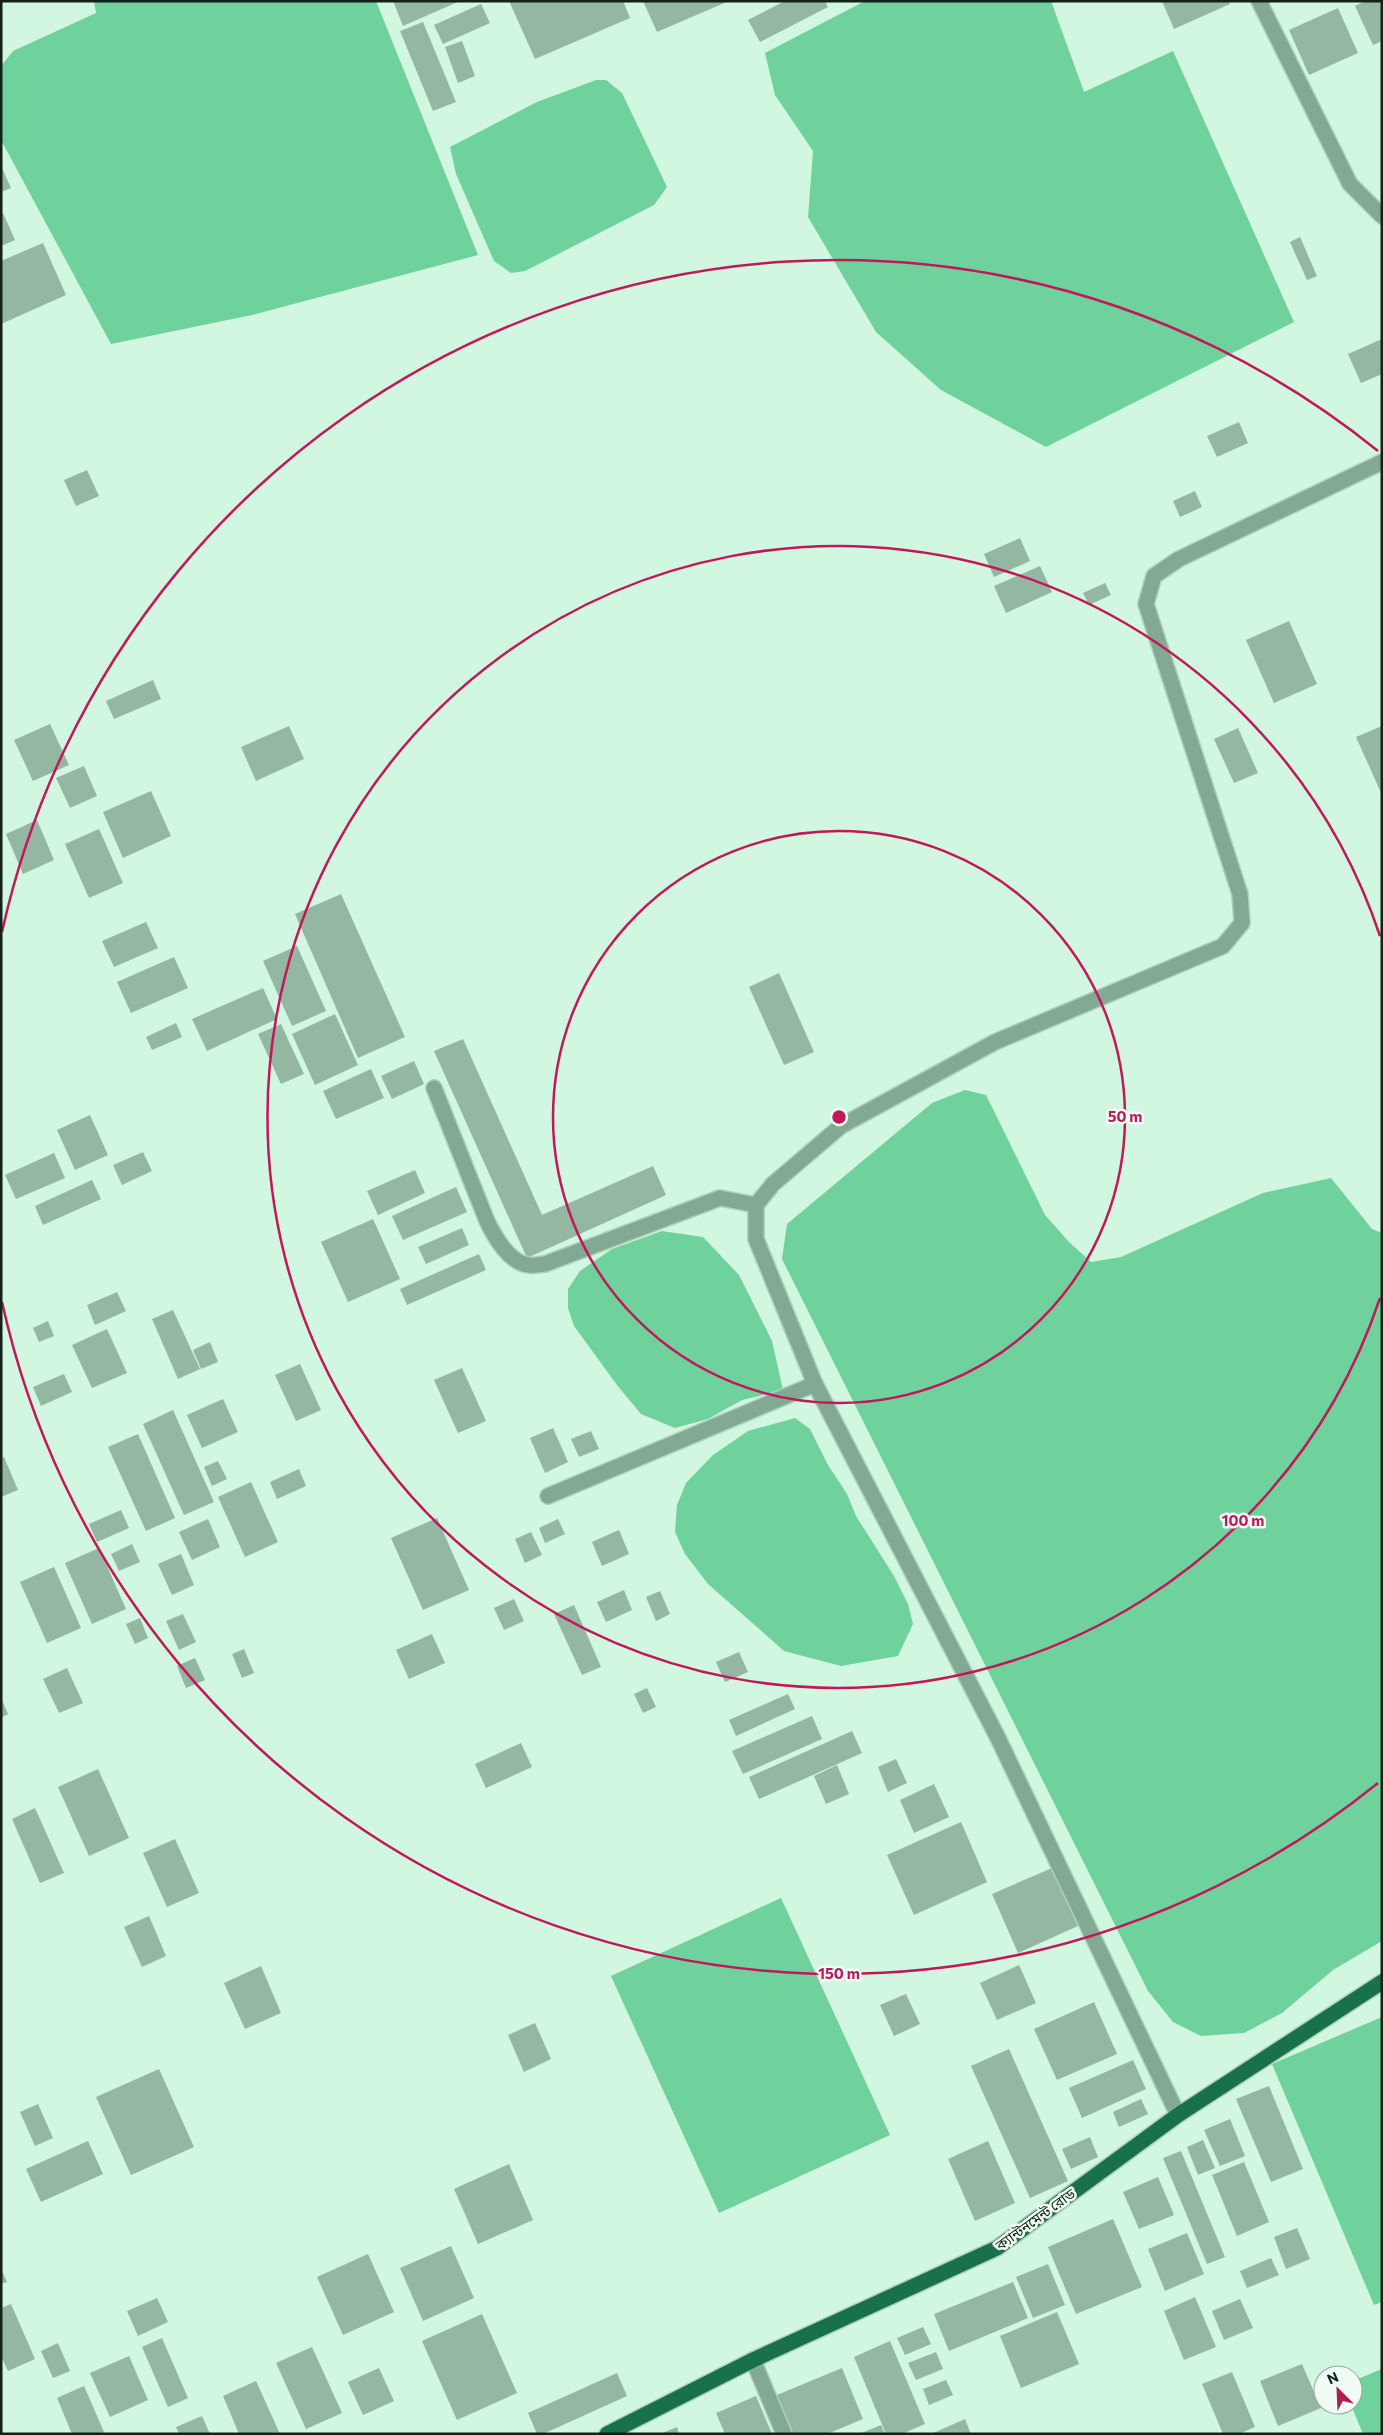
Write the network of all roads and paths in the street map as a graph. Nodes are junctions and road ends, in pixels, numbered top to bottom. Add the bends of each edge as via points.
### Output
1 (1259, 1) edge
2 (1382, 216) edge
3 (1382, 462) edge
4 (434, 1088) dead end
5 (756, 1205) junction
6 (815, 1384) junction
7 (548, 1496) dead end
8 (1382, 1982) edge
9 (1178, 2115) junction
10 (753, 2360) junction
11 (607, 2434) edge
12 (784, 2434) edge

1 - 2 street via 1350,184
3 - 5 street via 1179,559 1154,576 1146,604 1240,894 1242,923 1223,946 995,1042 841,1126 773,1184
4 - 5 street via 496,1240 510,1255 528,1266 546,1264 720,1198
5 - 6 street via 756,1239
6 - 7 street
6 - 9 street via 998,1738
8 - 9 main road, ক্যান্টনমেন্ট রোড
9 - 10 main road, ক্যান্টনমেন্ট রোড via 997,2248
10 - 11 main road, ক্যান্টনমেন্ট রোড
10 - 12 street

